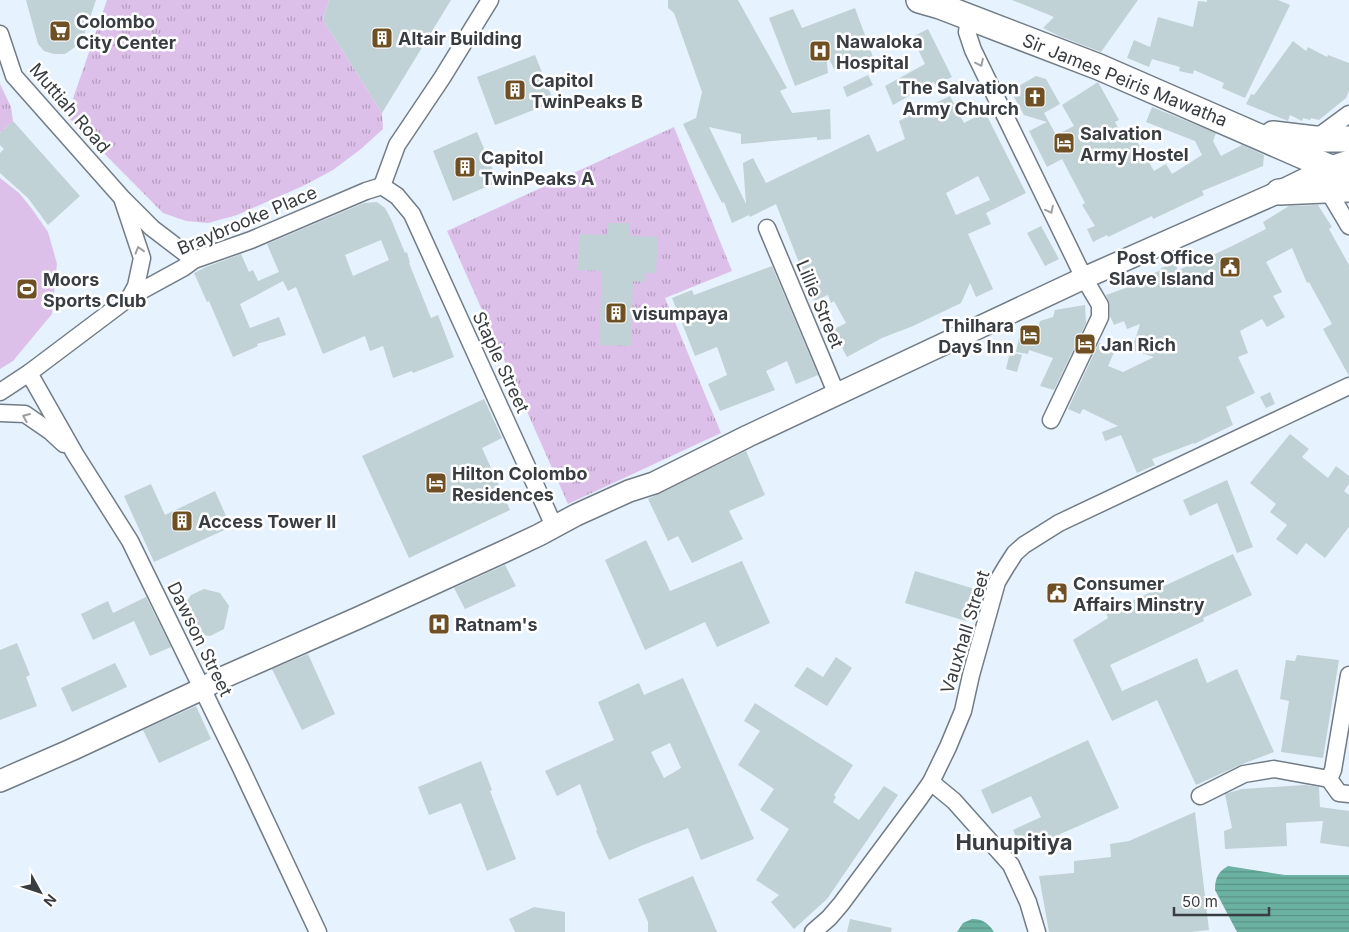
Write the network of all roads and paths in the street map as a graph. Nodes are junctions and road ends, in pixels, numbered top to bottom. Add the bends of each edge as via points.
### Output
1 (490, 0) edge
2 (933, 2) edge
3 (969, 17) junction
4 (0, 34) edge
5 (1349, 114) edge
6 (1244, 129) junction
7 (1349, 139) edge
8 (1315, 140) junction
9 (1340, 177) edge
10 (382, 186) junction
11 (1279, 192) joint
12 (123, 199) junction
13 (1349, 226) edge
14 (767, 228) dead end
15 (194, 260) junction
16 (1084, 278) junction
17 (130, 297) junction
18 (29, 373) junction
19 (1349, 386) edge
20 (0, 392) edge
21 (837, 395) junction
22 (0, 413) edge
23 (1051, 420) dead end
24 (75, 454) junction
25 (554, 526) junction
26 (1349, 675) edge
27 (202, 689) junction
28 (1329, 779) junction
29 (0, 781) edge
30 (931, 782) junction
31 (1349, 794) edge
32 (1200, 796) dead end
33 (318, 932) edge
34 (813, 932) edge
35 (1037, 932) edge

1 - 10 street via 397,145
2 - 3 highway, Sir James Peiris Mawatha
3 - 6 highway, Sir James Peiris Mawatha via 1099,66
3 -> 16 street via 967,32 973,50
4 - 12 street, Muttiah Road via 14,76
5 - 8 street
6 - 8 highway
6 - 9 highway, Sir James Peiris Mawatha
7 - 8 highway
9 - 11 highway
9 - 13 street
10 - 15 street, Braybrooke Place
10 - 25 street, Staple Street via 397,196 412,214
11 - 16 main road
12 - 15 street, Muttiah Road via 152,228
17 -> 12 street, Muttiah Road via 142,258
14 - 21 street, Lillie Street
15 - 17 street, Braybrooke Place
16 - 21 main road
16 - 23 street via 1100,305 1100,317
17 - 18 street, Braybrooke Place
18 - 20 street, Braybrooke Place
18 - 24 street, Dawson Street
19 - 30 street, Vauxhall Street via 1059,523 1034,537 1015,554 997,582 962,711
21 - 25 main road via 654,483 629,491
24 -> 22 street via 24,414
24 - 27 street, Dawson Street via 130,541
25 - 27 main road
26 - 28 street
27 - 29 main road
27 - 33 street, Dawson Street
28 - 31 street via 1340,793
28 - 32 street via 1274,769 1244,774
30 - 34 street, Vauxhall Street via 841,904
30 - 35 street via 954,801 1011,866 1028,902

